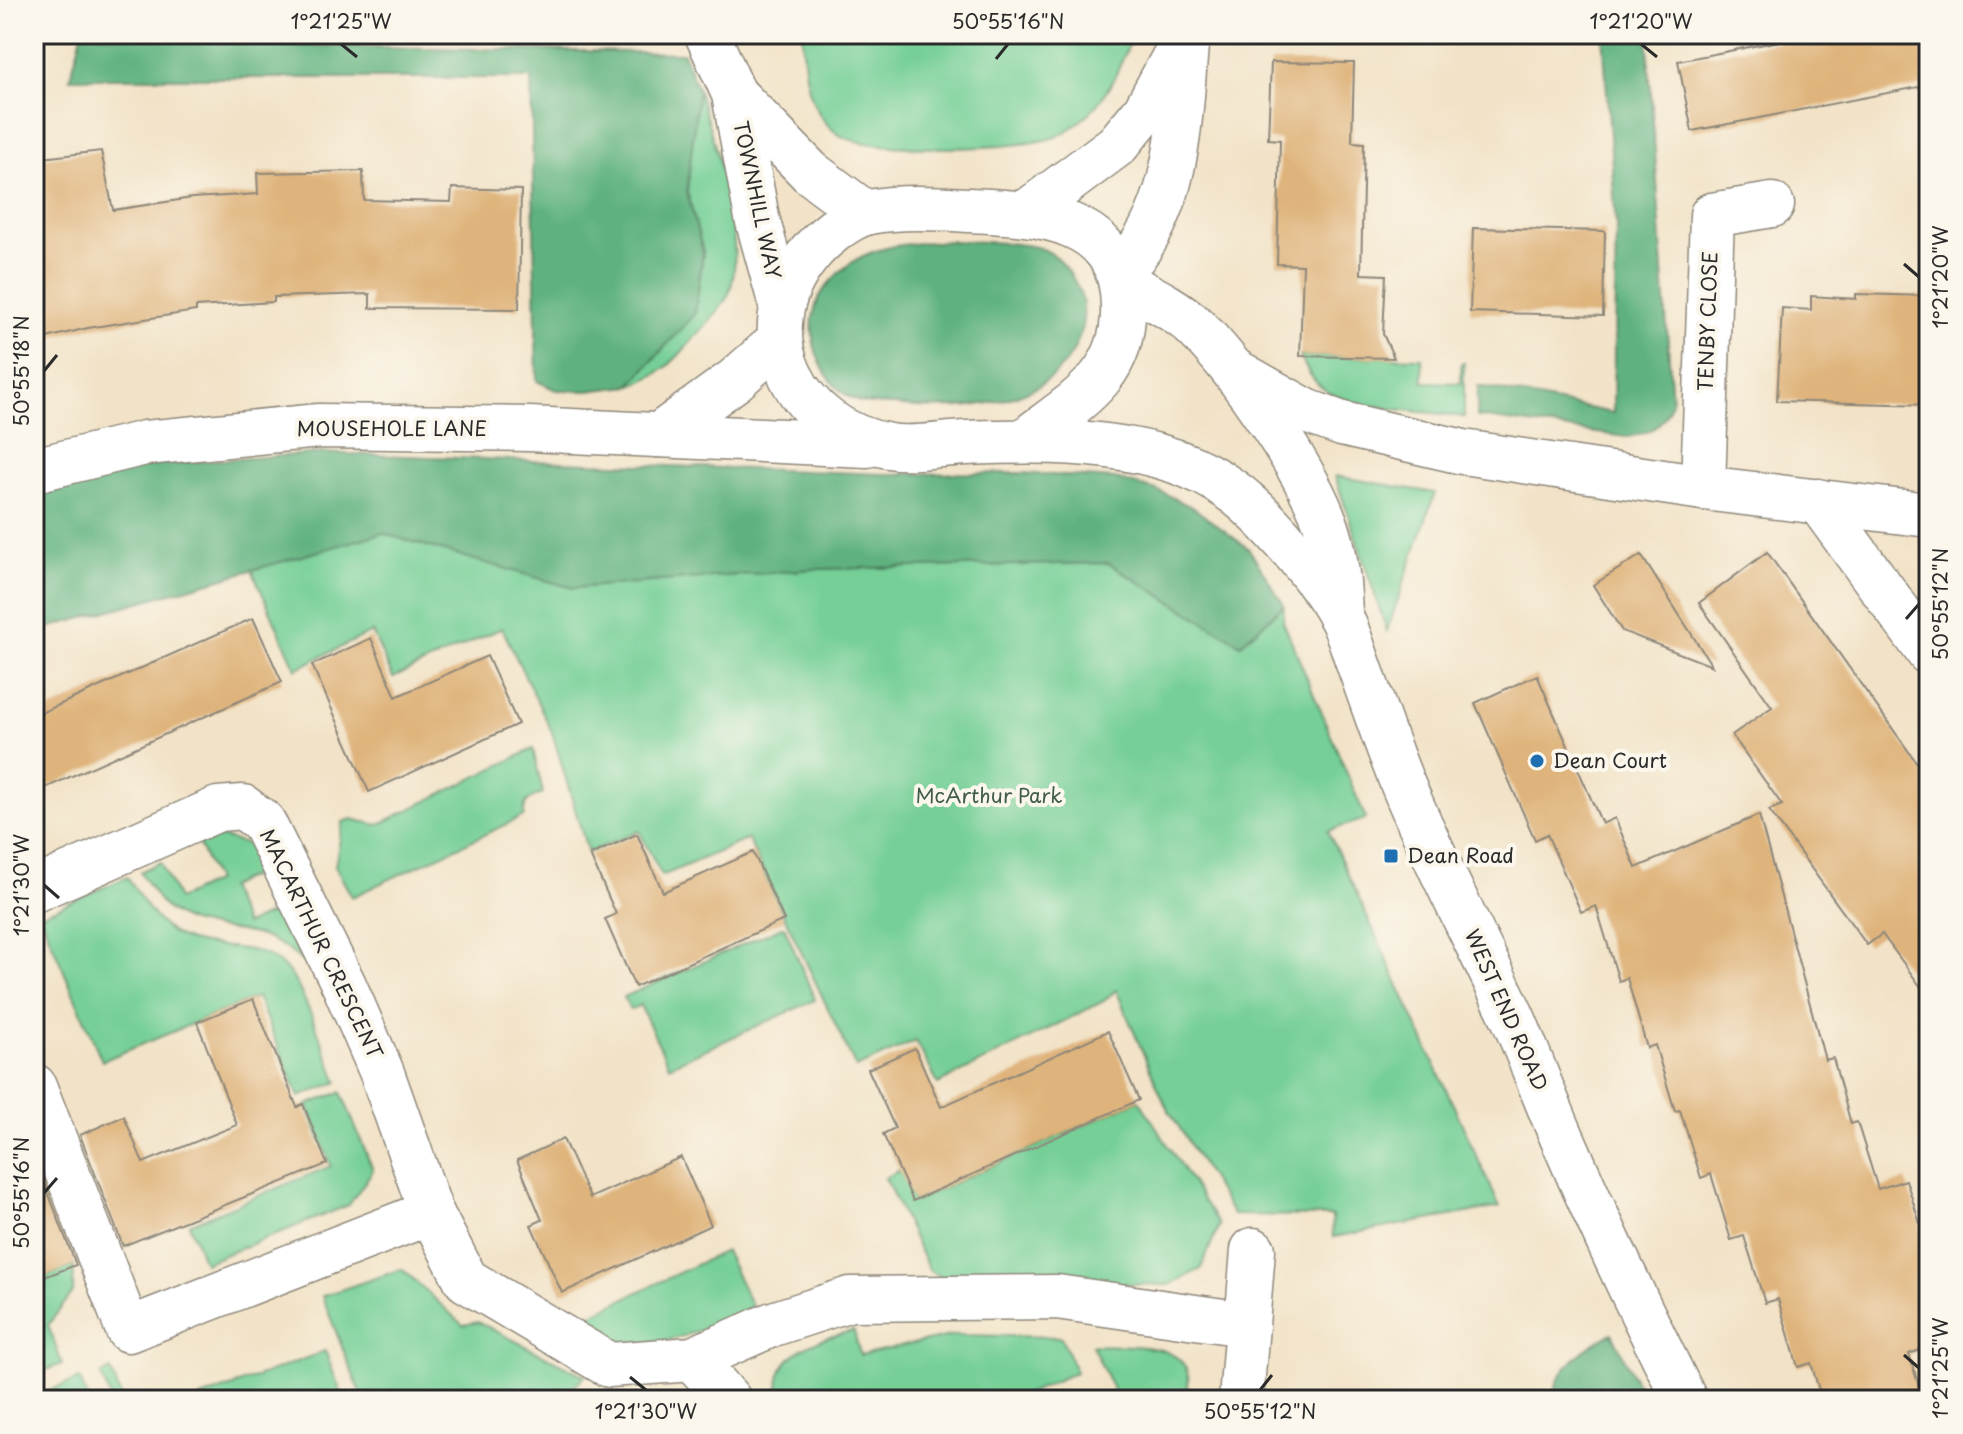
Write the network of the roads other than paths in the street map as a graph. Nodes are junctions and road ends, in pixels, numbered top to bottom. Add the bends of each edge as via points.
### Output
1 (707, 34) edge
2 (1187, 34) edge
3 (734, 94) junction
4 (1772, 205) dead end
5 (1027, 212) junction
6 (865, 213) junction
7 (1121, 278) junction
8 (779, 324) junction
9 (1235, 371) junction
10 (659, 435) junction
11 (1024, 441) junction
12 (890, 446) junction
13 (34, 470) edge
14 (1703, 488) junction
15 (1818, 501) junction
16 (1929, 515) edge
17 (1340, 615) junction
18 (1929, 653) edge
19 (34, 890) edge
20 (34, 1086) edge
21 (431, 1212) junction
22 (1253, 1250) dead end
23 (1244, 1324) junction
24 (693, 1359) junction
25 (729, 1400) edge
26 (1241, 1400) edge
27 (1685, 1400) edge

1 - 3 street, TOWNHILL WAY
2 - 5 street via 1145,111 1117,145
2 - 7 street via 1173,174 1149,237
3 - 6 street, TOWNHILL WAY via 810,172
3 - 8 street, TOWNHILL WAY
4 - 14 street, TENBY CLOSE via 1712,215
5 - 6 street via 944,208
5 - 7 street via 1068,222 1091,236
6 - 8 street via 809,254
7 - 9 street, WEST END ROAD via 1194,326
7 - 11 street via 1121,337 1112,360 1082,396
8 - 10 street via 735,380
8 - 12 street, TOWNHILL WAY via 800,394 843,430
9 - 14 street via 1306,411 1342,424 1463,452
9 - 17 street, WEST END ROAD via 1329,532
10 - 12 street, MOUSEHOLE LANE
10 - 13 street, MOUSEHOLE LANE via 319,426 145,443
11 - 12 street, WEST END ROAD
11 - 17 street, WEST END ROAD via 1133,450 1199,468 1275,529
14 - 15 street
15 - 16 street
15 - 18 street
17 - 27 street, WEST END ROAD via 1408,798
19 - 21 street, MACARTHUR CRESCENT via 218,809 243,807 263,822 382,1073
20 - 21 street via 128,1330
21 - 24 street, MACARTHUR CRESCENT via 466,1280 609,1365
22 - 23 street
23 - 24 street, MACARTHUR CRESCENT via 1057,1297 850,1299 773,1324
23 - 26 street
24 - 25 street

